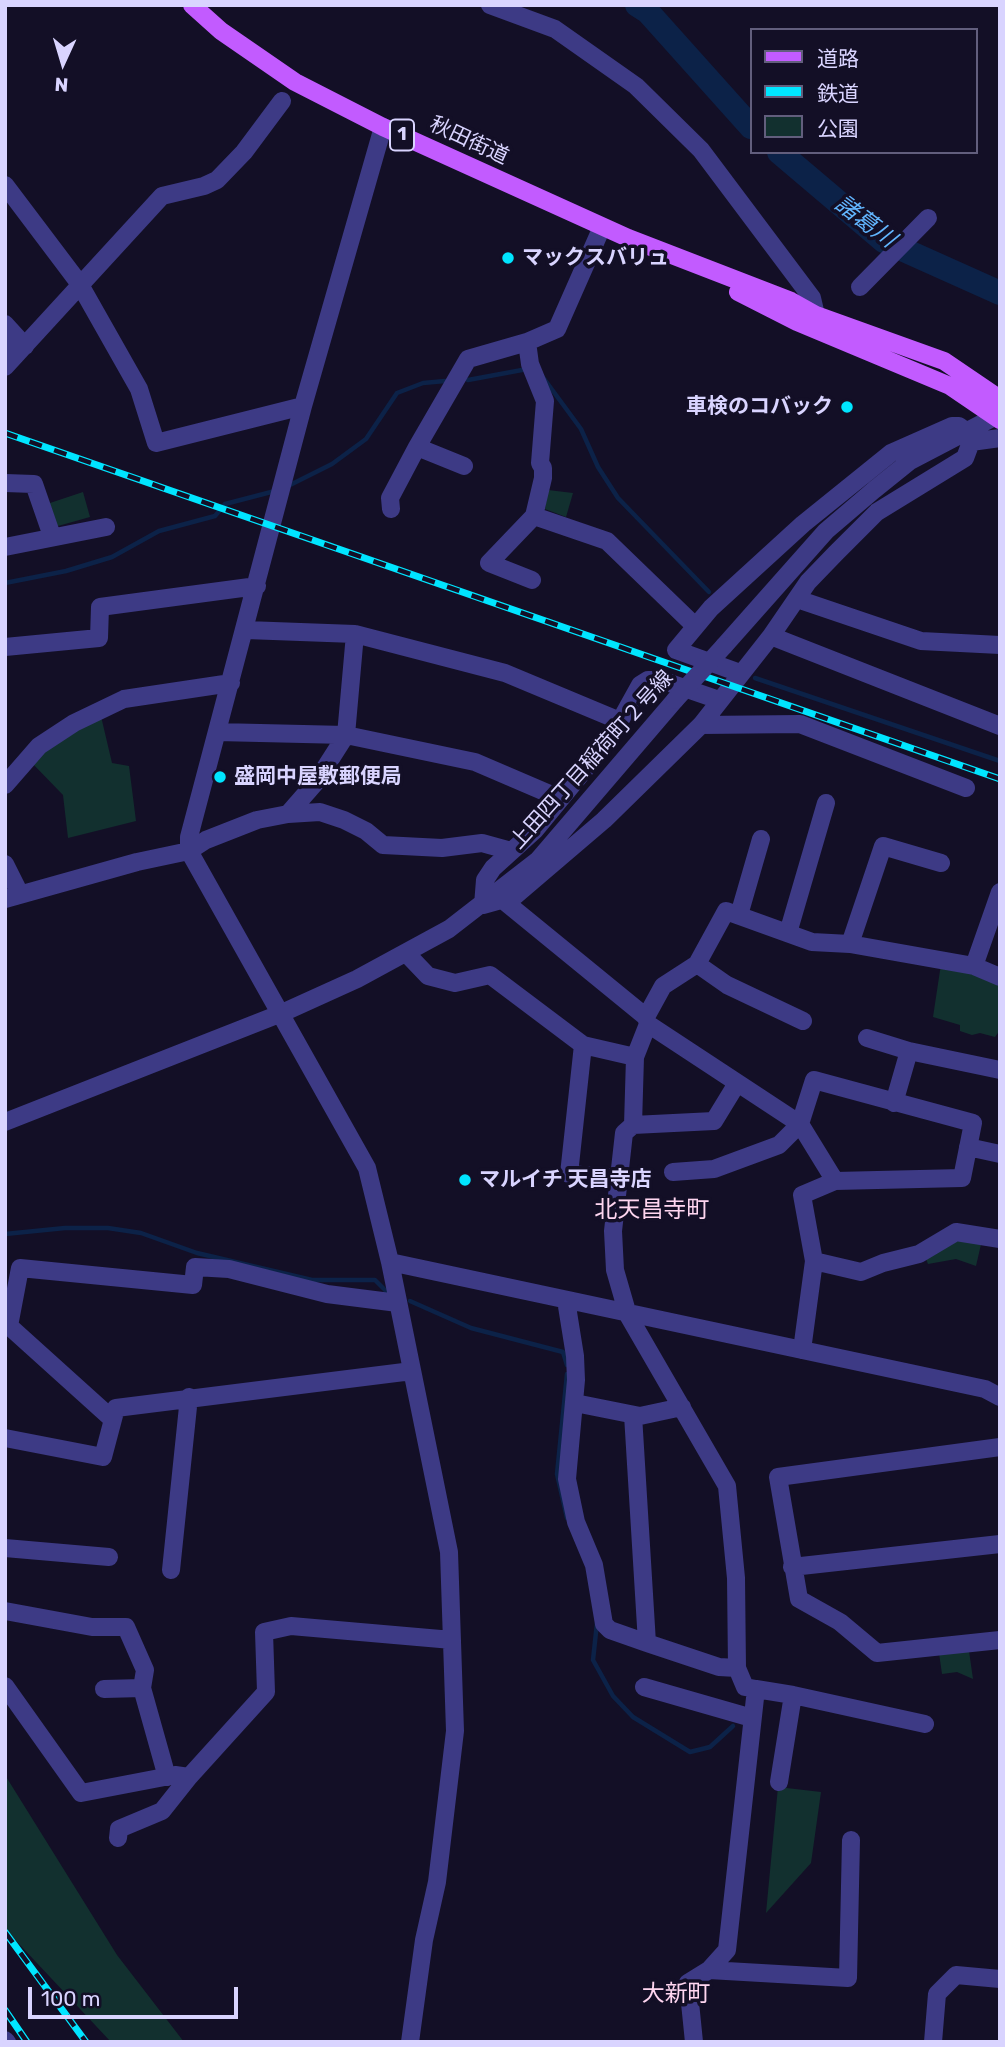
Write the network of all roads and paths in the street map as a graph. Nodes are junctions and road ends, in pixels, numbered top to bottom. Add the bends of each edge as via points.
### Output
1 (192, 5) edge
2 (490, 5) edge
3 (282, 101) dead end
4 (383, 127) junction
5 (5, 185) edge
6 (928, 218) dead end
7 (602, 227) junction
8 (628, 238) junction
9 (79, 283) junction
10 (860, 287) dead end
11 (816, 315) junction
12 (5, 324) edge
13 (527, 342) junction
14 (25, 345) junction
15 (5, 346) edge
16 (5, 366) edge
17 (993, 394) edge
18 (968, 399) junction
19 (303, 406) junction
20 (997, 417) edge
21 (968, 436) junction
22 (1000, 438) edge
23 (417, 447) junction
24 (464, 466) dead end
25 (5, 483) edge
26 (391, 509) dead end
27 (534, 516) junction
28 (106, 527) dead end
29 (52, 536) junction
30 (5, 547) edge
31 (531, 580) dead end
32 (257, 586) junction
33 (797, 599) junction
34 (695, 626) junction
35 (246, 630) junction
36 (355, 634) junction
37 (771, 636) junction
38 (1000, 645) edge
39 (5, 647) edge
40 (740, 673) junction
41 (231, 683) junction
42 (719, 700) junction
43 (620, 721) junction
44 (701, 725) junction
45 (1000, 726) edge
46 (216, 732) junction
47 (346, 735) junction
48 (6, 778) edge
49 (966, 788) dead end
50 (559, 798) junction
51 (826, 803) dead end
52 (288, 814) junction
53 (761, 839) dead end
54 (188, 851) junction
55 (511, 852) junction
56 (941, 863) dead end
57 (5, 864) edge
58 (1000, 892) edge
59 (13, 897) edge
60 (504, 901) junction
61 (483, 905) junction
62 (739, 915) junction
63 (788, 933) junction
64 (850, 944) junction
65 (407, 954) junction
66 (697, 964) junction
67 (974, 966) junction
68 (1000, 976) edge
69 (282, 1013) junction
70 (647, 1021) junction
71 (803, 1021) dead end
72 (867, 1038) dead end
73 (583, 1045) junction
74 (909, 1051) junction
75 (635, 1057) junction
76 (1000, 1070) edge
77 (736, 1085) junction
78 (894, 1103) junction
79 (5, 1122) edge
80 (800, 1124) junction
81 (634, 1125) junction
82 (968, 1147) junction
83 (1000, 1154) edge
84 (673, 1172) dead end
85 (621, 1178) junction
86 (835, 1181) junction
87 (1000, 1239) edge
88 (814, 1261) junction
89 (390, 1262) junction
90 (566, 1300) junction
91 (398, 1303) junction
92 (628, 1315) junction
93 (802, 1350) junction
94 (412, 1371) junction
95 (1000, 1397) edge
96 (189, 1398) junction
97 (575, 1404) junction
98 (682, 1408) junction
99 (633, 1415) junction
100 (111, 1418) junction
101 (5, 1438) edge
102 (1000, 1447) edge
103 (1000, 1544) edge
104 (5, 1548) edge
105 (109, 1557) dead end
106 (792, 1567) junction
107 (171, 1570) dead end
108 (5, 1611) edge
109 (452, 1640) junction
110 (1000, 1640) edge
111 (647, 1643) junction
112 (737, 1668) junction
113 (5, 1686) edge
114 (644, 1687) dead end
115 (142, 1688) junction
116 (104, 1689) dead end
117 (756, 1689) junction
118 (793, 1695) junction
119 (752, 1718) junction
120 (925, 1724) dead end
121 (167, 1776) junction
122 (189, 1777) junction
123 (779, 1782) dead end
124 (118, 1838) dead end
125 (851, 1840) dead end
126 (709, 1970) junction
127 (1000, 1979) edge
128 (410, 2042) edge
129 (694, 2042) edge
130 (933, 2042) edge

1 - 4 main road, 秋田街道 / 1 via 295,82
2 - 11 street via 555,29 636,86 701,150 812,298
3 - 9 street via 217,180 162,196
4 - 7 main road, 秋田街道 / 1
4 - 19 street
5 - 9 street
6 - 10 street
7 - 8 main road, 秋田街道 / 1
7 - 13 street via 557,329
8 - 11 main road, 秋田街道 / 1
8 - 18 main road, 秋田街道 / 1 via 797,322 935,378
9 - 14 street
9 - 19 street via 139,389 156,443
11 - 17 main road, 秋田街道 / 1 via 944,361
12 - 14 street
13 - 23 street via 468,359
13 - 27 street via 530,364 545,401 543,478
14 - 15 street
14 - 16 street
17 - 20 street
18 - 20 main road, 秋田街道 / 1
18 - 21 street via 975,414
19 - 32 street
20 - 21 street via 982,433
21 - 22 street
21 - 33 street via 965,458 877,512
21 - 34 street via 959,426 952,426 891,453 803,524
21 - 61 street, 上田四丁目稲荷町２号線, bridge via 910,461 826,531 538,860
23 - 24 street
23 - 26 street via 390,498
25 - 29 street via 34,484
27 - 31 street via 489,563
27 - 34 street via 607,541
28 - 29 street
29 - 30 street
32 - 35 street
32 - 39 street via 100,607 99,638
33 - 37 street
33 - 38 street via 921,641
34 - 40 street via 676,650
35 - 36 street
35 - 41 street
36 - 43 street via 505,673
36 - 47 street
37 - 40 street
37 - 45 street
40 - 42 street
41 - 46 street
41 - 48 street via 124,699 39,746
42 - 43 street via 661,680 648,680 640,685
42 - 44 street
43 - 50 street
44 - 49 street via 800,724
44 - 60 street via 604,820
46 - 47 street
46 - 54 street
47 - 50 street via 475,762
47 - 52 street via 316,782
50 - 55 street
51 - 63 street
52 - 54 street via 257,820
52 - 55 street via 320,813 344,820 383,845 442,848 482,843
53 - 62 street
54 - 59 street
54 - 69 street
55 - 61 street via 485,880
56 - 64 street via 883,846
57 - 59 street
58 - 67 street
60 - 61 street
60 - 70 street
61 - 65 street, 上田四丁目稲荷町２号線
62 - 63 street
62 - 66 street via 726,911
63 - 64 street via 812,942
64 - 67 street
65 - 69 street, 上田四丁目稲荷町２号線
65 - 73 street via 428,976 455,983 490,975
66 - 70 street via 663,986
66 - 71 street via 727,985
67 - 68 street
69 - 79 street, 上田四丁目稲荷町２号線
69 - 89 street via 367,1168
70 - 75 street
70 - 77 street
72 - 74 street
73 - 75 street
73 - 85 street via 569,1174
74 - 76 street
74 - 78 street
75 - 81 street
77 - 80 street
77 - 81 street via 715,1121
78 - 80 street via 814,1080
78 - 82 street via 973,1124
80 - 84 street via 779,1145 714,1169
80 - 86 street
81 - 85 street via 624,1133
82 - 83 street
82 - 86 street via 962,1178
85 - 92 street via 613,1231 615,1270
86 - 88 street via 802,1195
87 - 88 street via 956,1232 919,1254 861,1272
88 - 93 street
89 - 90 street
89 - 91 street
90 - 92 street
90 - 97 street via 575,1356
91 - 94 street
91 - 100 street via 327,1294 229,1269 195,1267 193,1285 20,1268 9,1326
92 - 93 street
92 - 98 street
93 - 95 street via 985,1389
94 - 96 street
94 - 109 street via 449,1552
96 - 100 street via 116,1408
96 - 107 street
97 - 99 street
97 - 111 street via 567,1479 576,1522 594,1565 604,1624
98 - 99 street
98 - 112 street via 727,1486 736,1578
99 - 111 street
100 - 101 street via 103,1458
102 - 106 street via 778,1477
103 - 106 street
104 - 105 street
106 - 110 street via 799,1599 840,1622 877,1653
108 - 115 street via 92,1627 126,1626 145,1670
109 - 122 street via 291,1626 264,1632 265,1692
109 - 128 street via 455,1731
111 - 112 street via 719,1667
112 - 117 street via 745,1687
113 - 121 street via 81,1793
114 - 119 street
115 - 116 street
115 - 121 street
117 - 118 street
117 - 119 street
118 - 120 street
118 - 123 street
119 - 126 street via 727,1950
121 - 122 street
122 - 124 street via 162,1811 118,1829
125 - 126 street via 849,1978
126 - 129 street via 688,1983
127 - 130 street via 956,1975 937,1994

